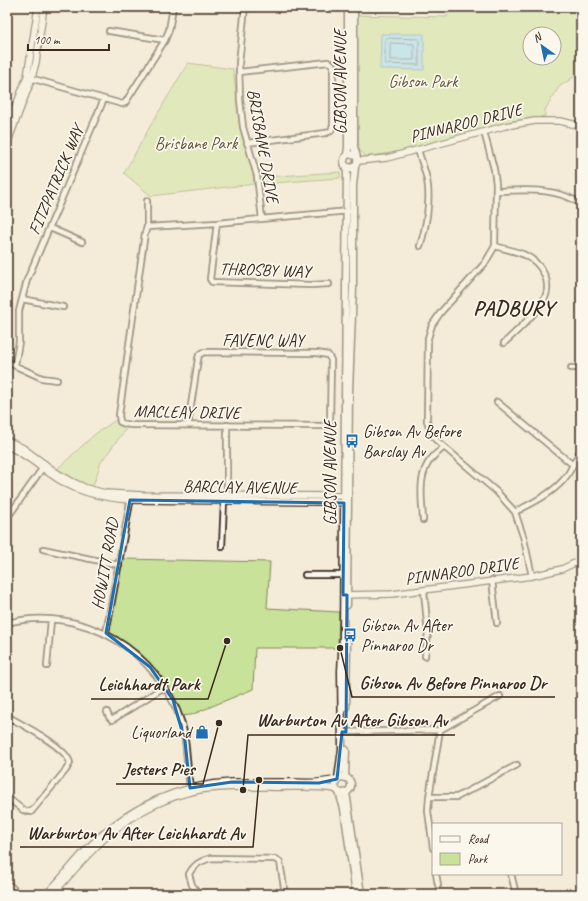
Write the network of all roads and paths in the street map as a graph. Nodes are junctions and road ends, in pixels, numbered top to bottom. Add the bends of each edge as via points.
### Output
1 (38, 7) edge
2 (44, 7) edge
3 (173, 7) edge
4 (245, 7) edge
5 (348, 7) edge
6 (354, 7) edge
7 (109, 31) dead end
8 (165, 40) junction
9 (239, 72) junction
10 (29, 78) junction
11 (104, 99) junction
12 (581, 126) edge
13 (7, 129) edge
14 (484, 132) junction
15 (247, 143) junction
16 (7, 144) edge
17 (418, 150) junction
18 (347, 155) junction
19 (357, 158) junction
20 (347, 167) junction
21 (355, 167) junction
22 (497, 191) junction
23 (147, 201) dead end
24 (581, 204) edge
25 (349, 211) junction
26 (262, 219) junction
27 (217, 223) junction
28 (147, 227) junction
29 (50, 228) junction
30 (82, 242) dead end
31 (420, 246) dead end
32 (495, 246) junction
33 (330, 284) dead end
34 (22, 299) junction
35 (62, 307) dead end
36 (504, 343) dead end
37 (7, 362) edge
38 (15, 365) junction
39 (571, 368) dead end
40 (581, 368) edge
41 (56, 380) dead end
42 (497, 402) dead end
43 (330, 424) joint
44 (188, 425) junction
45 (227, 425) junction
46 (7, 440) edge
47 (7, 446) edge
48 (444, 447) junction
49 (581, 449) edge
50 (573, 465) junction
51 (44, 466) junction
52 (346, 496) junction
53 (131, 497) junction
54 (226, 498) junction
55 (346, 503) junction
56 (515, 512) junction
57 (10, 514) dead end
58 (423, 520) dead end
59 (222, 547) dead end
60 (42, 549) dead end
61 (581, 560) edge
62 (119, 565) junction
63 (305, 575) dead end
64 (346, 575) junction
65 (532, 576) junction
66 (492, 580) junction
67 (424, 591) junction
68 (345, 595) junction
69 (50, 620) junction
70 (7, 623) edge
71 (497, 623) dead end
72 (106, 634) junction
73 (425, 656) dead end
74 (47, 666) dead end
75 (164, 687) junction
76 (500, 696) dead end
77 (107, 712) dead end
78 (7, 716) edge
79 (440, 730) junction
80 (344, 732) junction
81 (517, 765) dead end
82 (345, 778) junction
83 (338, 779) junction
84 (191, 790) junction
85 (341, 791) junction
86 (7, 796) edge
87 (429, 797) junction
88 (432, 841) edge
89 (436, 875) edge
90 (511, 875) edge
91 (7, 883) edge
92 (438, 885) dead end
93 (19, 894) edge
94 (46, 894) edge
95 (53, 894) edge
96 (199, 894) edge
97 (285, 894) edge
98 (356, 894) edge
99 (361, 894) edge
100 (516, 894) edge

1 - 10 street
2 - 10 street via 36,62
3 - 8 street via 170,30
4 - 9 street, BRISBANE DRIVE
5 - 18 main road, GIBSON AVENUE
6 - 19 main road, GIBSON AVENUE via 353,99 354,147
7 - 8 street
8 - 11 street via 125,103
9 - 15 street, BRISBANE DRIVE via 243,127
9 - 15 street via 328,62 333,66 331,131
10 - 11 street
10 - 13 street
10 - 16 street
11 - 29 street, FITZPATRICK WAY
12 - 14 street, PINNAROO DRIVE via 560,121 534,120
14 - 17 street, PINNAROO DRIVE
14 - 22 street
15 - 26 street, BRISBANE DRIVE via 257,176
17 - 19 street, PINNAROO DRIVE via 388,158
17 - 31 street via 428,189 424,235
18 - 19 main road via 352,154
18 - 20 main road via 344,161
19 - 21 main road
20 - 21 main road
20 - 25 main road, GIBSON AVENUE
21 - 25 main road, GIBSON AVENUE
22 - 24 street via 540,190 568,196
22 - 32 street
23 - 28 street, MACLEAY DRIVE
25 - 26 street
25 - 52 main road, GIBSON AVENUE via 352,295
26 - 27 street
27 - 28 street
27 - 33 street, THROSBY WAY via 210,279 212,282
28 - 44 street, MACLEAY DRIVE via 120,422 129,425
29 - 30 street
29 - 34 street, FITZPATRICK WAY via 27,280
32 - 36 street via 524,254 536,262 542,269 547,285 542,303
32 - 48 street via 485,263 441,312 432,325 428,338 427,422 436,440
34 - 35 street
34 - 38 street, FITZPATRICK WAY
37 - 38 street
38 - 41 street via 42,378
39 - 40 street
42 - 50 street
43 - 44 street, FAVENC WAY via 331,360 328,355 204,352 198,359
43 - 45 street, MACLEAY DRIVE
44 - 45 street, MACLEAY DRIVE
45 - 54 street
46 - 51 street, BARCLAY AVENUE via 22,448
47 - 51 street, BARCLAY AVENUE
48 - 56 street via 486,482
48 - 58 street via 431,458 422,483
49 - 50 street
50 - 56 street via 562,482 553,490
51 - 53 street, BARCLAY AVENUE via 68,485 86,493 108,498
51 - 57 street
52 - 54 street, BARCLAY AVENUE
52 - 55 main road, GIBSON AVENUE
53 - 54 street, BARCLAY AVENUE
53 - 62 street, HOWITT ROAD
54 - 55 street, BARCLAY AVENUE
54 - 59 street
55 - 64 main road, GIBSON AVENUE
56 - 65 street
60 - 62 street
61 - 65 street, PINNAROO DRIVE via 562,569
62 - 72 street, HOWITT ROAD
63 - 64 street
64 - 68 main road, GIBSON AVENUE
65 - 66 street, PINNAROO DRIVE
66 - 67 street, PINNAROO DRIVE
66 - 71 street
67 - 68 street, PINNAROO DRIVE
67 - 73 street via 428,633
68 - 80 main road, GIBSON AVENUE
69 - 70 street
69 - 72 street via 81,624
69 - 74 street
72 - 75 street via 145,662
75 - 77 street via 112,720
75 - 84 street via 173,700 182,726
76 - 79 street
78 - 86 street via 44,737 68,758 70,764 31,812 23,810
79 - 80 street
79 - 87 street
80 - 82 main road, GIBSON AVENUE
80 - 83 main road, GIBSON AVENUE
81 - 87 street via 457,797
82 - 83 main road
82 - 85 main road via 350,786
83 - 84 street via 319,783 205,784
83 - 85 main road via 335,783
84 - 85 street via 292,787
84 - 94 street via 155,800 119,821 92,844
84 - 95 street via 122,824 96,846
85 - 98 main road
85 - 99 main road
87 - 88 street
89 - 92 street
90 - 100 street
91 - 93 street
96 - 97 street via 192,885 189,874 194,866 211,858 276,859 280,862

